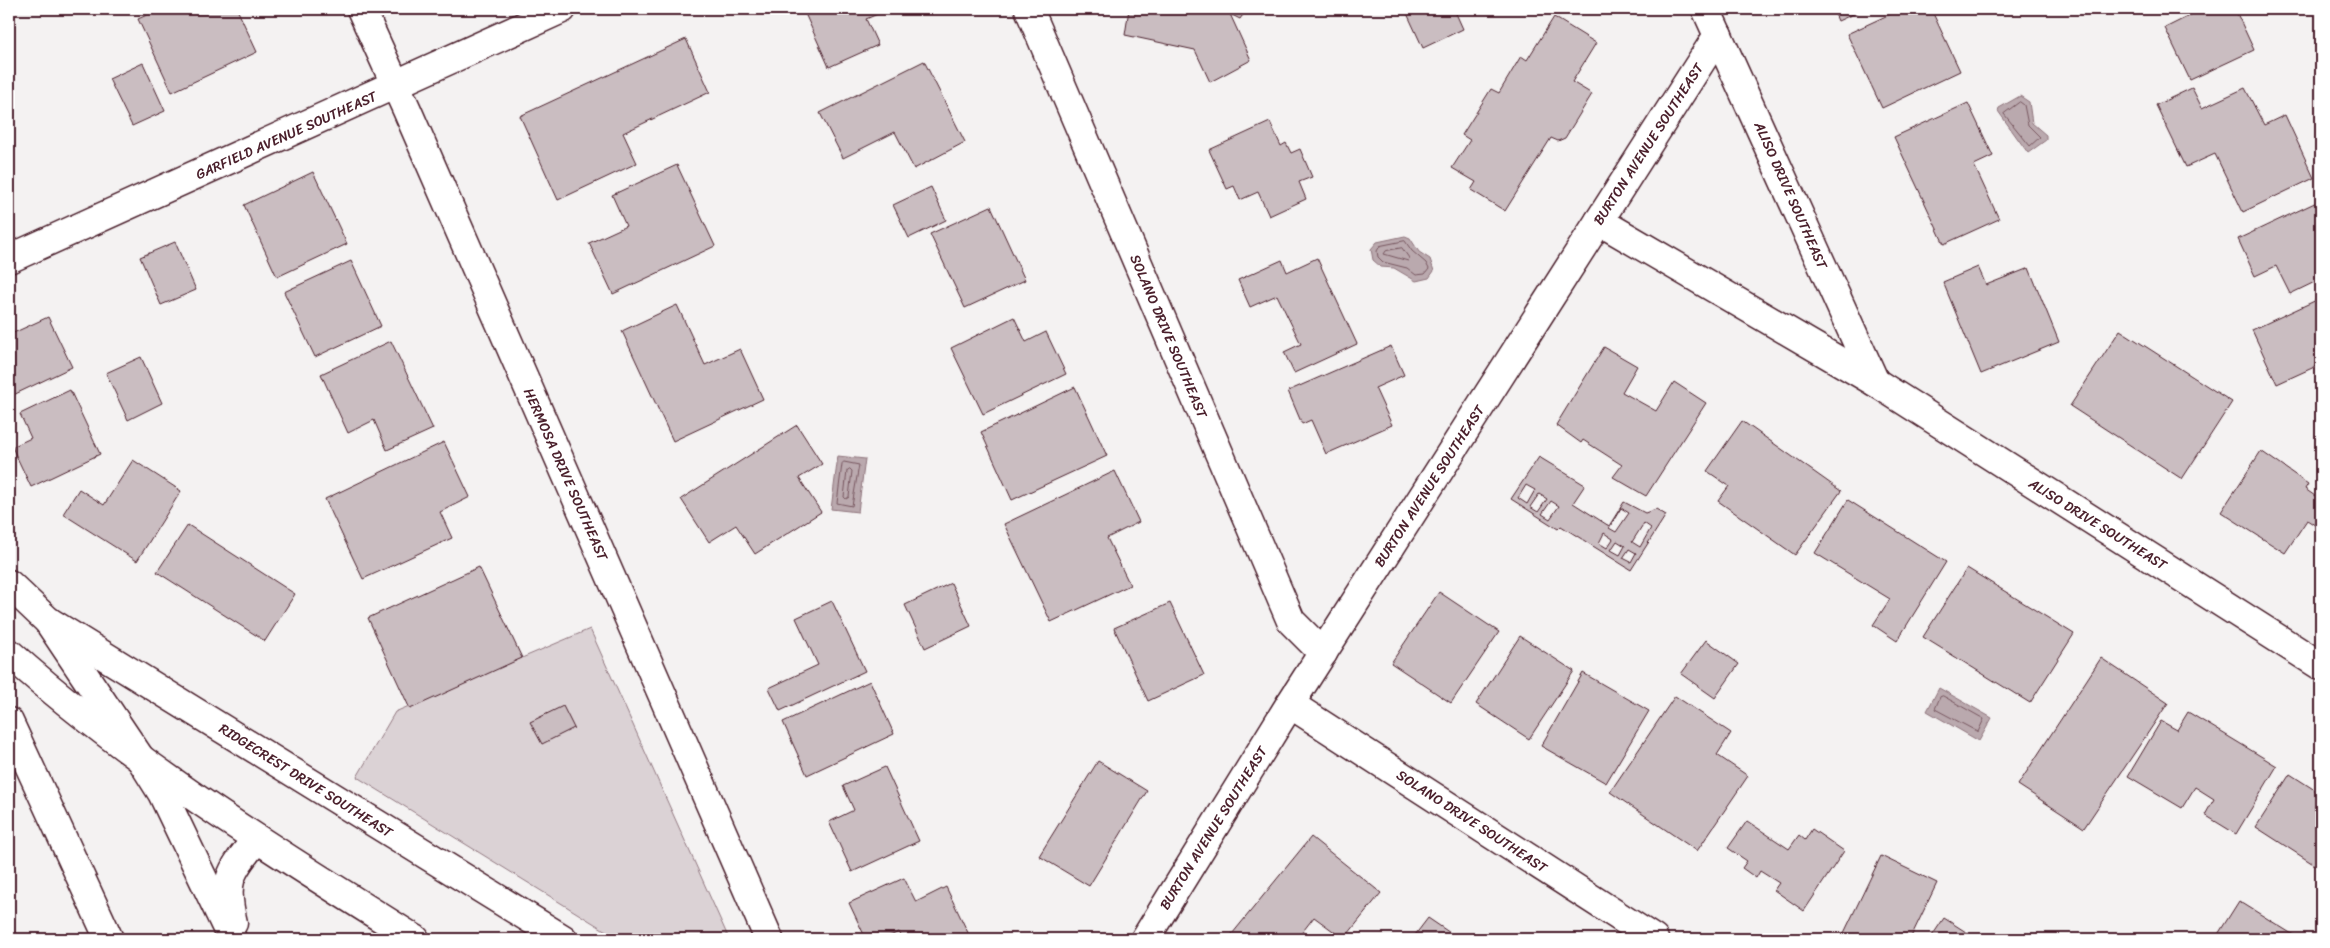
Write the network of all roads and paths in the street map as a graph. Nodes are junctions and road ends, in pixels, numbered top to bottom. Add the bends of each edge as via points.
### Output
1 (361, 9) edge
2 (562, 9) edge
3 (1028, 9) edge
4 (1706, 9) edge
5 (1718, 34) junction
6 (396, 85) junction
7 (1599, 221) junction
8 (9, 259) edge
9 (1875, 382) junction
10 (9, 584) edge
11 (48, 621) junction
12 (9, 653) edge
13 (1323, 653) junction
14 (2321, 666) edge
15 (1290, 704) junction
16 (9, 722) edge
17 (142, 761) junction
18 (256, 840) junction
19 (109, 939) edge
20 (232, 939) edge
21 (237, 939) edge
22 (415, 939) edge
23 (563, 939) edge
24 (769, 939) edge
25 (1145, 939) edge
26 (1654, 939) edge

1 - 6 street, HERMOSA DRIVE SOUTHEAST
2 - 6 street, GARFIELD AVENUE SOUTHEAST
3 - 13 street, SOLANO DRIVE SOUTHEAST via 1291,621
4 - 5 street, ALISO DRIVE SOUTHEAST
5 - 7 street, BURTON AVENUE SOUTHEAST
5 - 9 street, ALISO DRIVE SOUTHEAST
6 - 8 street, GARFIELD AVENUE SOUTHEAST
6 - 24 street, HERMOSA DRIVE SOUTHEAST
7 - 9 street, ALISO DRIVE SOUTHEAST
7 - 13 street, BURTON AVENUE SOUTHEAST
9 - 14 street, ALISO DRIVE SOUTHEAST
10 - 11 street
11 - 17 street
11 - 23 street, RIDGECREST DRIVE SOUTHEAST
12 - 17 street
13 - 15 street, BURTON AVENUE SOUTHEAST
15 - 25 street, BURTON AVENUE SOUTHEAST
15 - 26 street, SOLANO DRIVE SOUTHEAST
16 - 19 street
17 - 18 street
17 - 20 street via 162,794
18 - 21 street via 232,872 227,898
18 - 22 street

